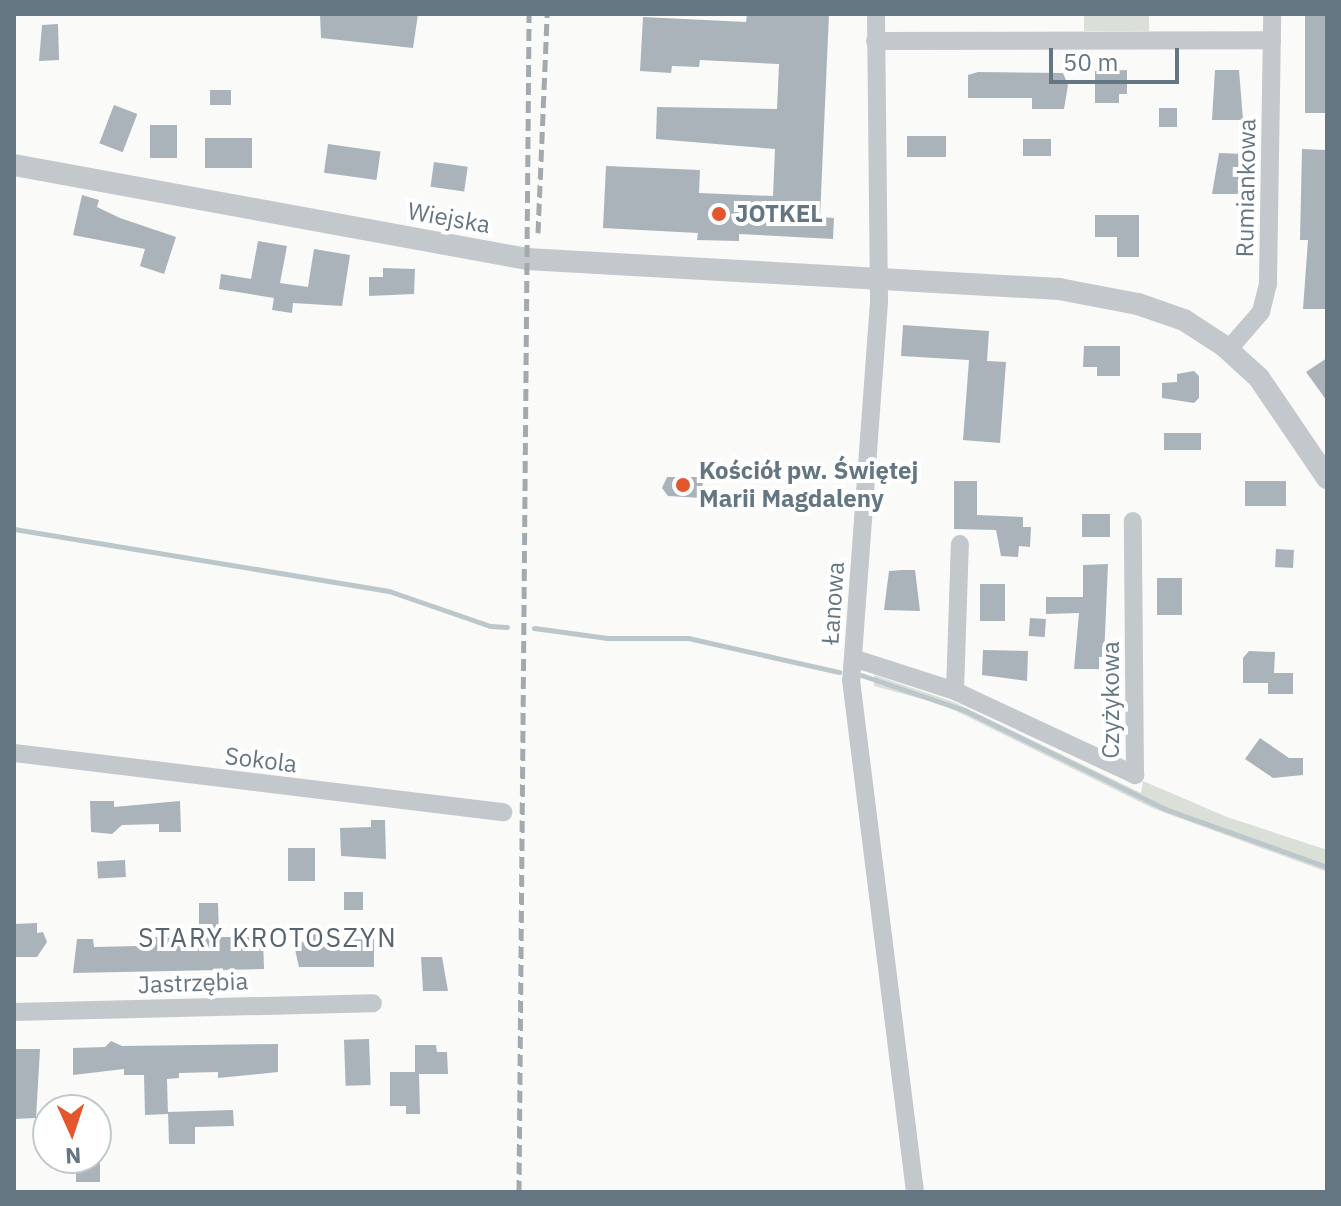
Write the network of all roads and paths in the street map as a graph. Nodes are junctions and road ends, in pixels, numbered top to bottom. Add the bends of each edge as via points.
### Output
1 (876, 14) edge
2 (1272, 14) edge
3 (1272, 40) junction
4 (875, 41) junction
5 (14, 165) edge
6 (879, 279) junction
7 (1228, 350) junction
8 (1327, 478) edge
9 (1133, 521) dead end
10 (960, 544) dead end
11 (853, 658) junction
12 (955, 691) junction
13 (14, 753) edge
14 (503, 812) dead end
15 (373, 1003) dead end
16 (14, 1012) edge
17 (915, 1192) edge

1 - 4 street, Łanowa
2 - 3 street, Rumiankowa
3 - 4 street
3 - 7 street, Rumiankowa via 1268,283 1261,312
4 - 6 street, Łanowa
5 - 6 street, Wiejska via 527,259
6 - 7 street, Wiejska via 1059,289 1138,304 1184,320
6 - 11 street, Łanowa
7 - 8 street, Wiejska via 1276,400
9 - 12 street, Czyżykowa via 1135,775
10 - 12 street
11 - 12 street, Czyżykowa
11 - 17 street, Łanowa via 853,696
13 - 14 street, Sokola
15 - 16 street, Jastrzębia

